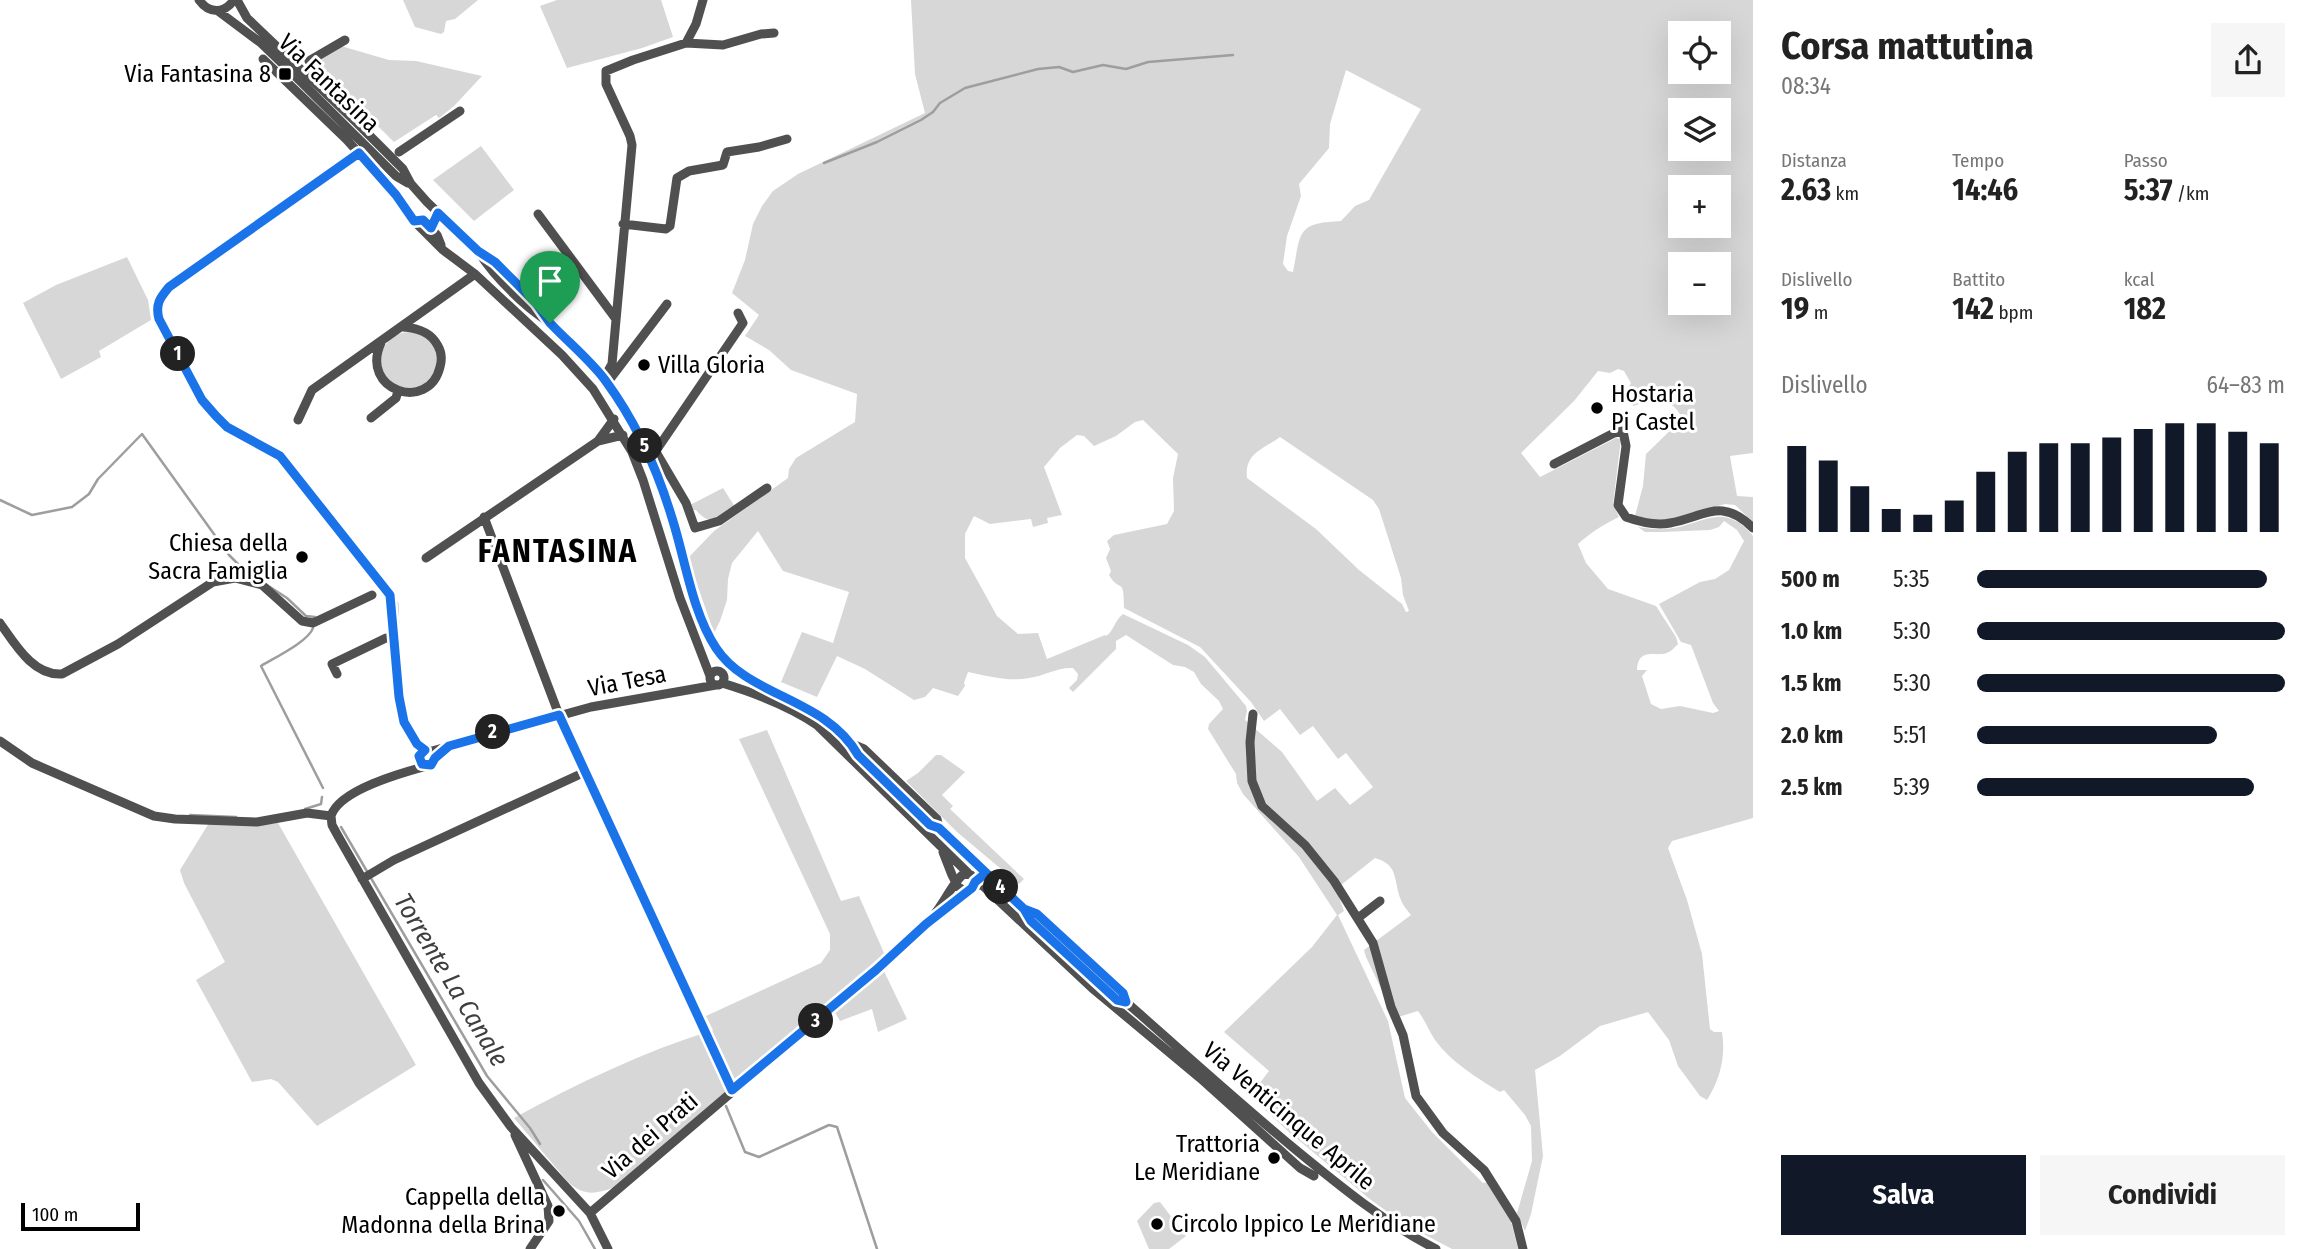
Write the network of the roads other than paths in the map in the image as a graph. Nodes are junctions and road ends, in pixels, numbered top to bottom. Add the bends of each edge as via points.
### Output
1 (199, 0) edge
2 (236, 0) edge
3 (703, 0) edge
4 (218, 11) junction
5 (774, 33) dead end
6 (345, 40) dead end
7 (686, 43) junction
8 (262, 59) dead end
9 (309, 61) dead end
10 (460, 111) dead end
11 (787, 139) dead end
12 (399, 152) dead end
13 (359, 153) junction
14 (411, 184) junction
15 (427, 202) junction
16 (438, 213) junction
17 (538, 214) dead end
18 (414, 221) junction
19 (623, 224) junction
20 (431, 228) junction
21 (443, 250) junction
22 (475, 274) junction
23 (667, 304) dead end
24 (738, 313) dead end
25 (616, 319) junction
26 (402, 327) junction
27 (382, 342) junction
28 (605, 381) junction
29 (398, 391) junction
30 (371, 418) dead end
31 (614, 419) junction
32 (298, 420) dead end
33 (623, 435) junction
34 (598, 441) junction
35 (653, 455) junction
36 (1554, 464) dead end
37 (767, 488) dead end
38 (484, 517) junction
39 (1753, 528) edge
40 (426, 558) dead end
41 (372, 595) dead end
42 (0, 623) edge
43 (393, 638) junction
44 (337, 674) dead end
45 (717, 678) junction
46 (1253, 714) dead end
47 (559, 715) junction
48 (0, 741) edge
49 (425, 755) junction
50 (585, 772) junction
51 (331, 816) junction
52 (942, 849) junction
53 (976, 864) junction
54 (986, 873) junction
55 (363, 878) junction
56 (957, 881) junction
57 (971, 881) junction
58 (1380, 901) dead end
59 (1358, 918) junction
60 (926, 924) junction
61 (732, 1090) junction
62 (511, 1127) junction
63 (1314, 1176) dead end
64 (590, 1213) junction
65 (530, 1249) edge
66 (608, 1249) edge
67 (1436, 1249) edge
68 (1523, 1249) edge

1 - 4 street, Via Fantasina via 209,10
2 - 4 street
2 - 14 street, Via Fantasina via 247,18 403,169
3 - 7 street
4 - 14 street, Via Fantasina via 261,43 396,176
5 - 7 street via 723,46
6 - 9 street
7 - 19 street via 606,71 606,84 632,145
8 - 13 street
10 - 12 street
11 - 19 street via 727,152 723,165 682,173 666,229
13 - 18 street
13 - 43 street via 169,287 156,309 202,400 227,427 280,456 390,595
14 - 15 street, Via Fantasina
15 - 16 street, Via Fantasina
15 - 18 street
16 - 20 street
16 - 28 street, Via Fantasina via 536,303
17 - 25 street
18 - 20 street via 423,220
18 - 21 street
19 - 25 street
20 - 21 street
21 - 22 street
22 - 26 street
22 - 31 street via 562,355
23 - 28 street
24 - 35 street via 743,324
25 - 28 street via 612,364
26 - 27 street
26 - 29 street via 426,332 435,340 442,362 432,384 410,393
27 - 29 street via 376,365 387,385
27 - 32 street via 312,390
28 - 35 street, Via Fantasina
29 - 30 street via 396,398
31 - 33 street
31 - 34 street
33 - 34 street
33 - 45 street via 643,480 699,651
34 - 38 street
35 - 37 street via 686,503 695,528 719,521
35 - 53 street, Via Venticinque Aprile via 700,614 717,650 742,673 814,712
36 - 39 street via 1623,431 1626,446 1618,505 1626,517 1658,524 1724,509
38 - 40 street
38 - 47 street
41 - 42 street via 313,623 302,621 262,585 235,578 213,583 118,644 55,675 33,664
43 - 44 street via 332,664
43 - 49 street via 404,722
45 - 47 street, Via Tesa via 691,689
45 - 52 street, Via Venticinque Aprile via 799,712 817,725
46 - 59 street via 1252,781 1262,806 1305,845
47 - 49 street, Via Tesa
47 - 50 street
48 - 51 street via 32,763 154,816 257,822 307,814
49 - 51 street, Via Tesa via 412,770 356,792 333,808
50 - 55 street
50 - 61 street
51 - 55 street
52 - 56 street, Via Venticinque Aprile
52 - 57 street, Via Venticinque Aprile via 960,863
53 - 54 street, Via Venticinque Aprile
53 - 57 street, Via dei Prati
54 - 57 street, Via dei Prati
54 - 67 street, Via Venticinque Aprile via 1117,1000 1126,1002 1261,1121 1355,1198
55 - 62 street via 479,1083
56 - 57 street, Via dei Prati via 959,876
56 - 57 street via 960,889
56 - 60 street, Via dei Prati
57 - 60 street, Via dei Prati
57 - 63 street, Via Venticinque Aprile via 983,886 1091,988
58 - 59 street
59 - 68 street via 1373,943 1416,1096 1443,1133 1484,1170 1516,1221
60 - 61 street, Via dei Prati
61 - 64 street, Via dei Prati
62 - 64 street
62 - 65 street via 548,1206 549,1221
64 - 66 street

